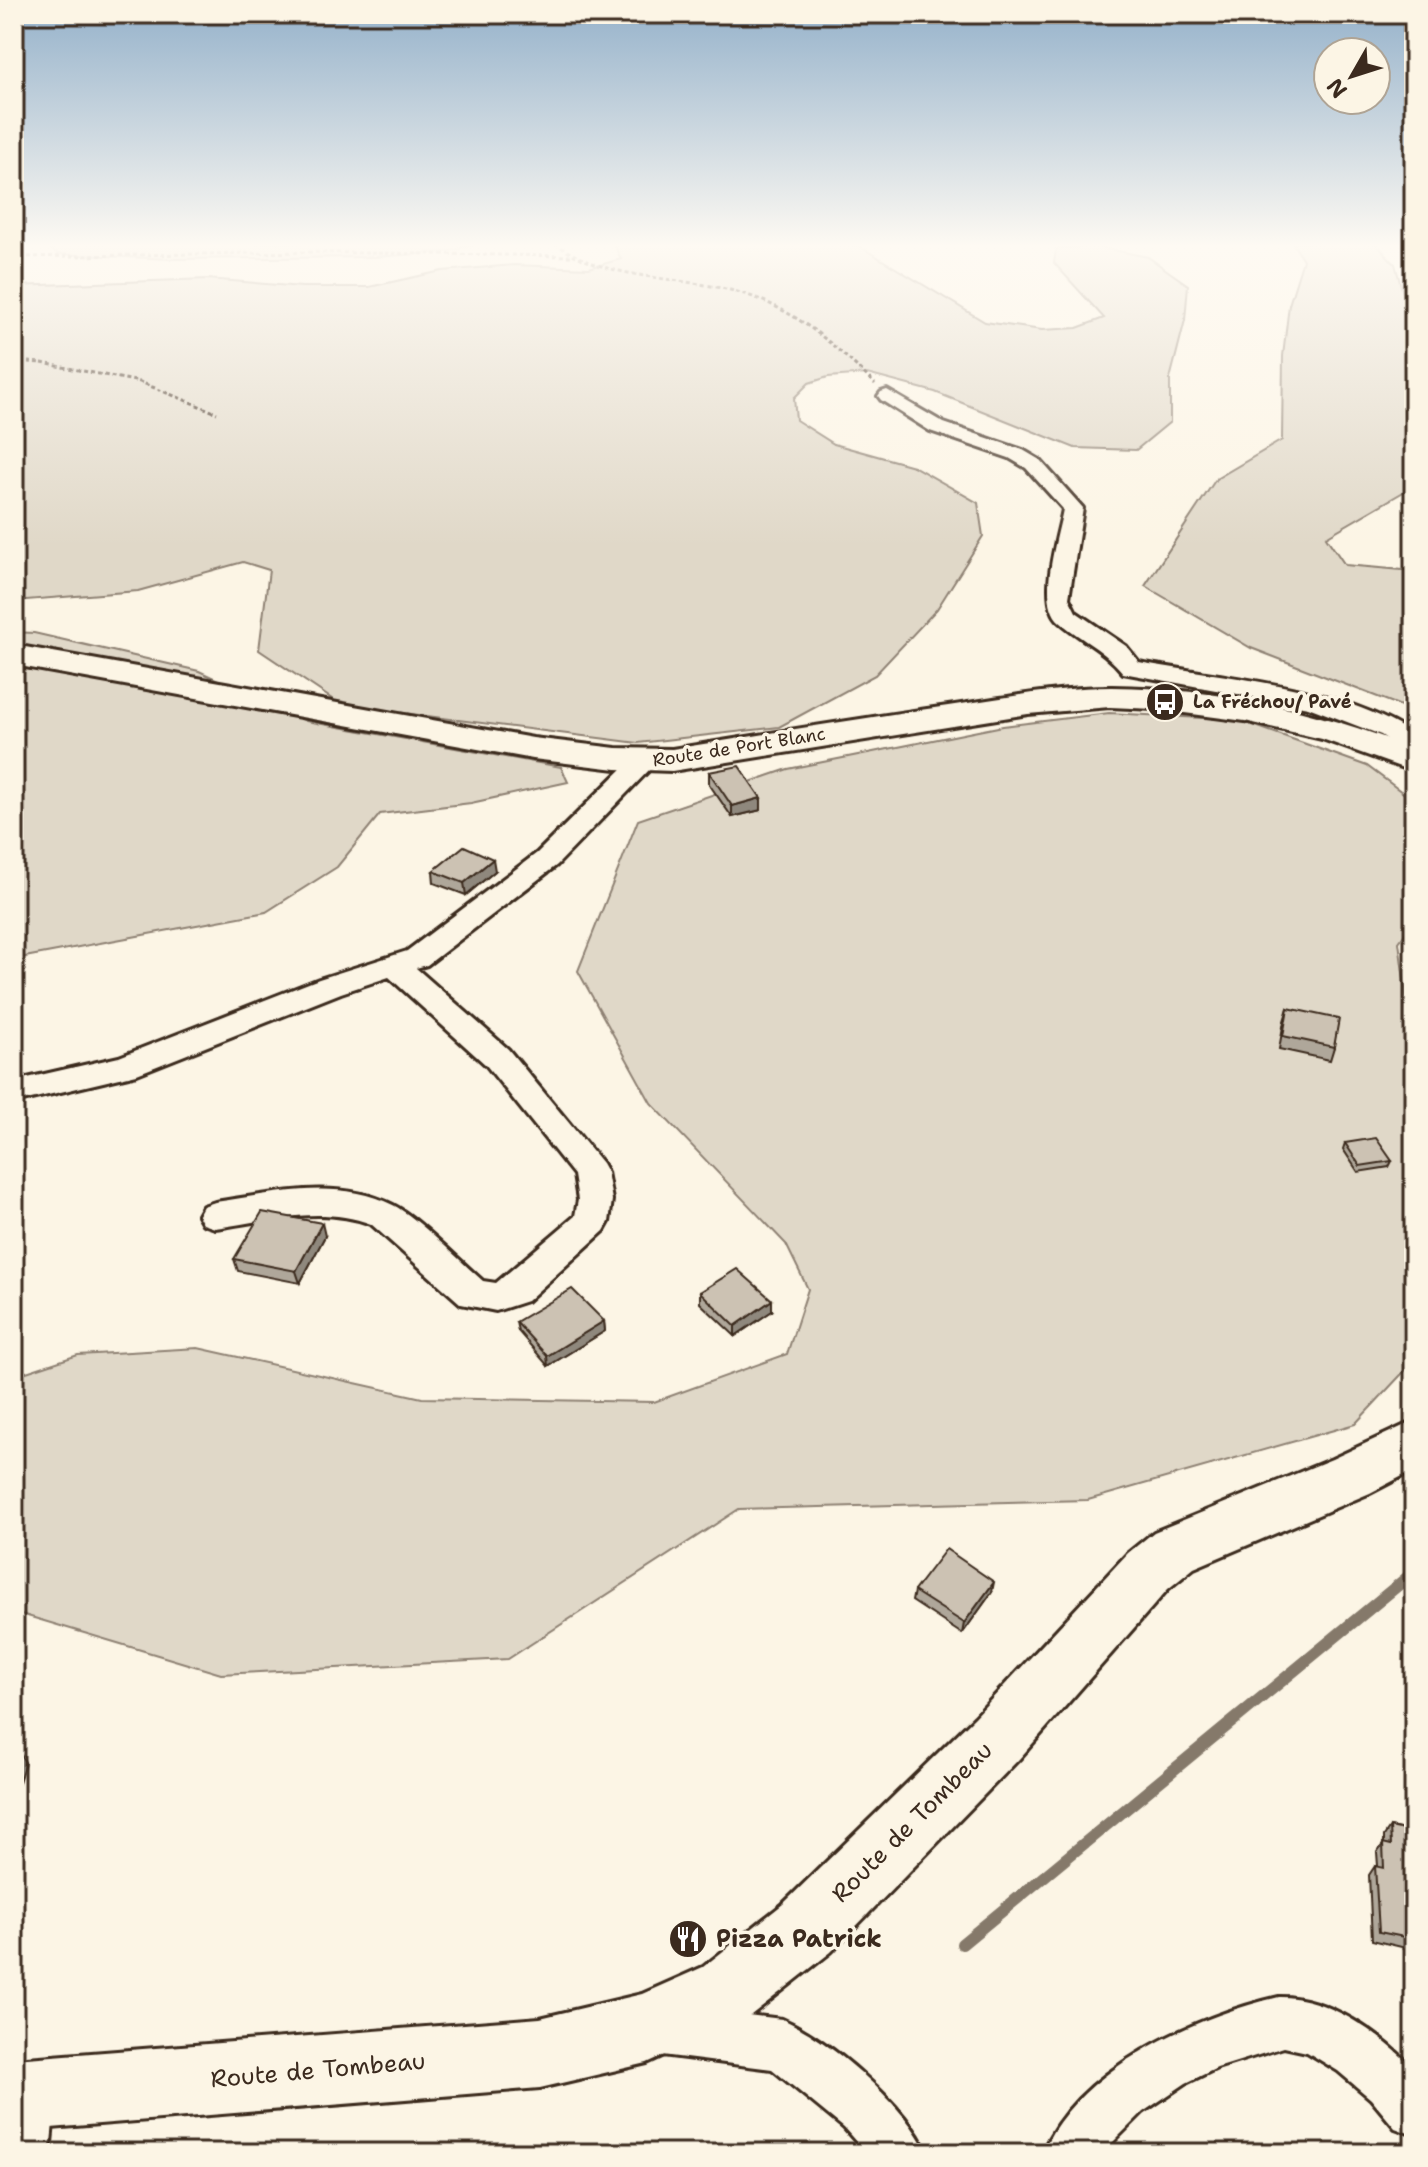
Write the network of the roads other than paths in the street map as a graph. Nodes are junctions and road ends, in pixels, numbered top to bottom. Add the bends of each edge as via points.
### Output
1 (887, 396) road end
2 (14, 655) edge
3 (1414, 746) edge
4 (644, 761) junction
5 (1414, 761) edge
6 (394, 965) junction
7 (14, 1092) edge
8 (215, 1215) dead end
9 (1414, 1444) edge
10 (647, 2028) junction
11 (1414, 2109) edge
12 (22, 2114) edge
13 (900, 2153) edge
14 (1069, 2153) edge

1 - 3 street via 937,427 1016,454 1066,498 1073,508 1058,598 1066,616 1118,651 1131,668 1314,701 1390,730
2 - 4 street, Route de Port Blanc via 432,731
4 - 5 street, Route de Port Blanc via 1085,699 1191,704 1268,716 1375,743
4 - 6 street via 547,859 417,958
6 - 7 street via 126,1066
6 - 8 street via 497,1057 590,1172 592,1222 514,1291 496,1297 474,1294 383,1215 362,1207 318,1201
9 - 10 street, Route de Tombeau via 1174,1550 1148,1571 997,1738 807,1928 727,1991
10 - 12 street, Route de Tombeau via 540,2053
10 - 13 street via 782,2045 863,2109
11 - 14 street via 1335,2037 1283,2022 1200,2047 1137,2082

